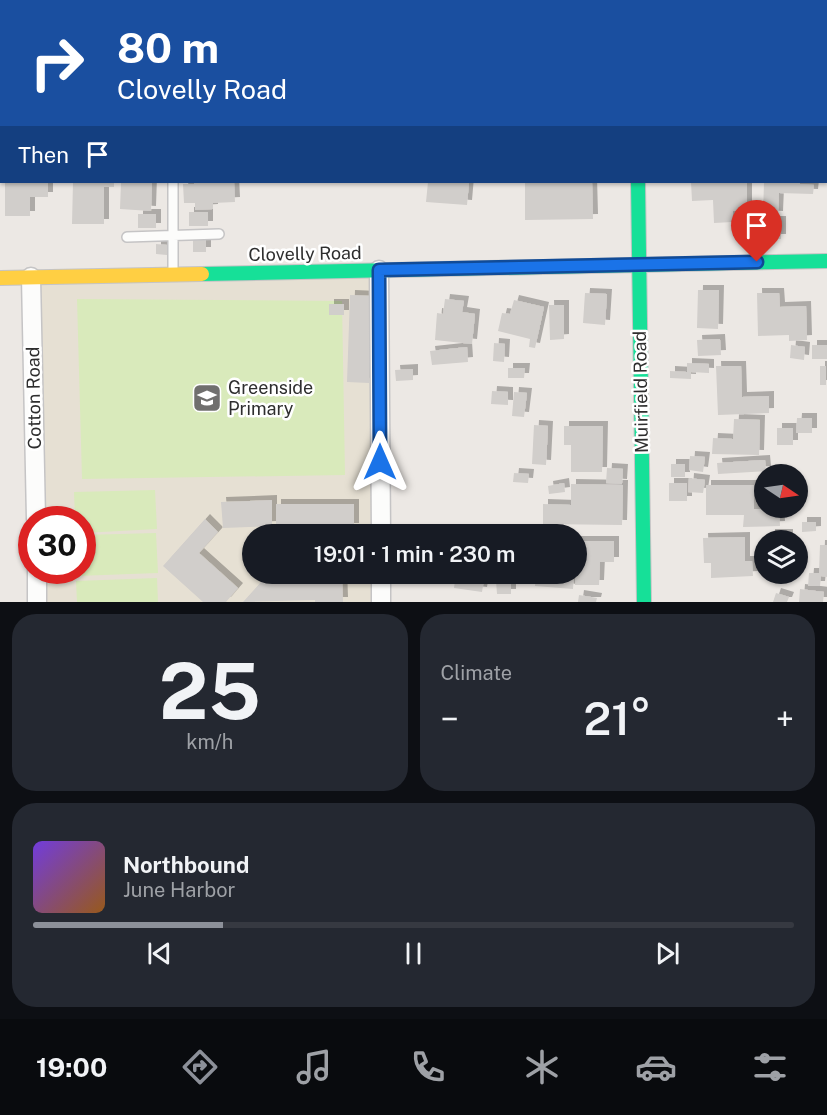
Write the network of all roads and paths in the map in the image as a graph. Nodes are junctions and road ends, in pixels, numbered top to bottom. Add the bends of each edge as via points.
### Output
1 (173, 183) edge
2 (638, 183) edge
3 (219, 234) dead end
4 (173, 235) junction
5 (127, 237) dead end
6 (827, 261) edge
7 (640, 265) junction
8 (379, 270) junction
9 (173, 274) junction
10 (31, 277) junction
11 (0, 278) edge
12 (36, 506) edge
13 (381, 524) edge
14 (37, 584) edge
15 (381, 584) edge
16 (38, 602) edge
17 (381, 602) edge
18 (644, 602) edge

1 - 4 lane
2 - 7 street, Muirfield Road
3 - 4 lane
4 - 5 lane
4 - 9 lane
6 - 7 street, Clovelly Road
7 - 8 street, Clovelly Road
7 - 18 street, Muirfield Road
8 - 9 street, Clovelly Road
8 - 13 street
9 - 10 street, Clovelly Road
10 - 11 street, Clovelly Road
10 - 12 street, Cotton Road
14 - 16 street
15 - 17 street

